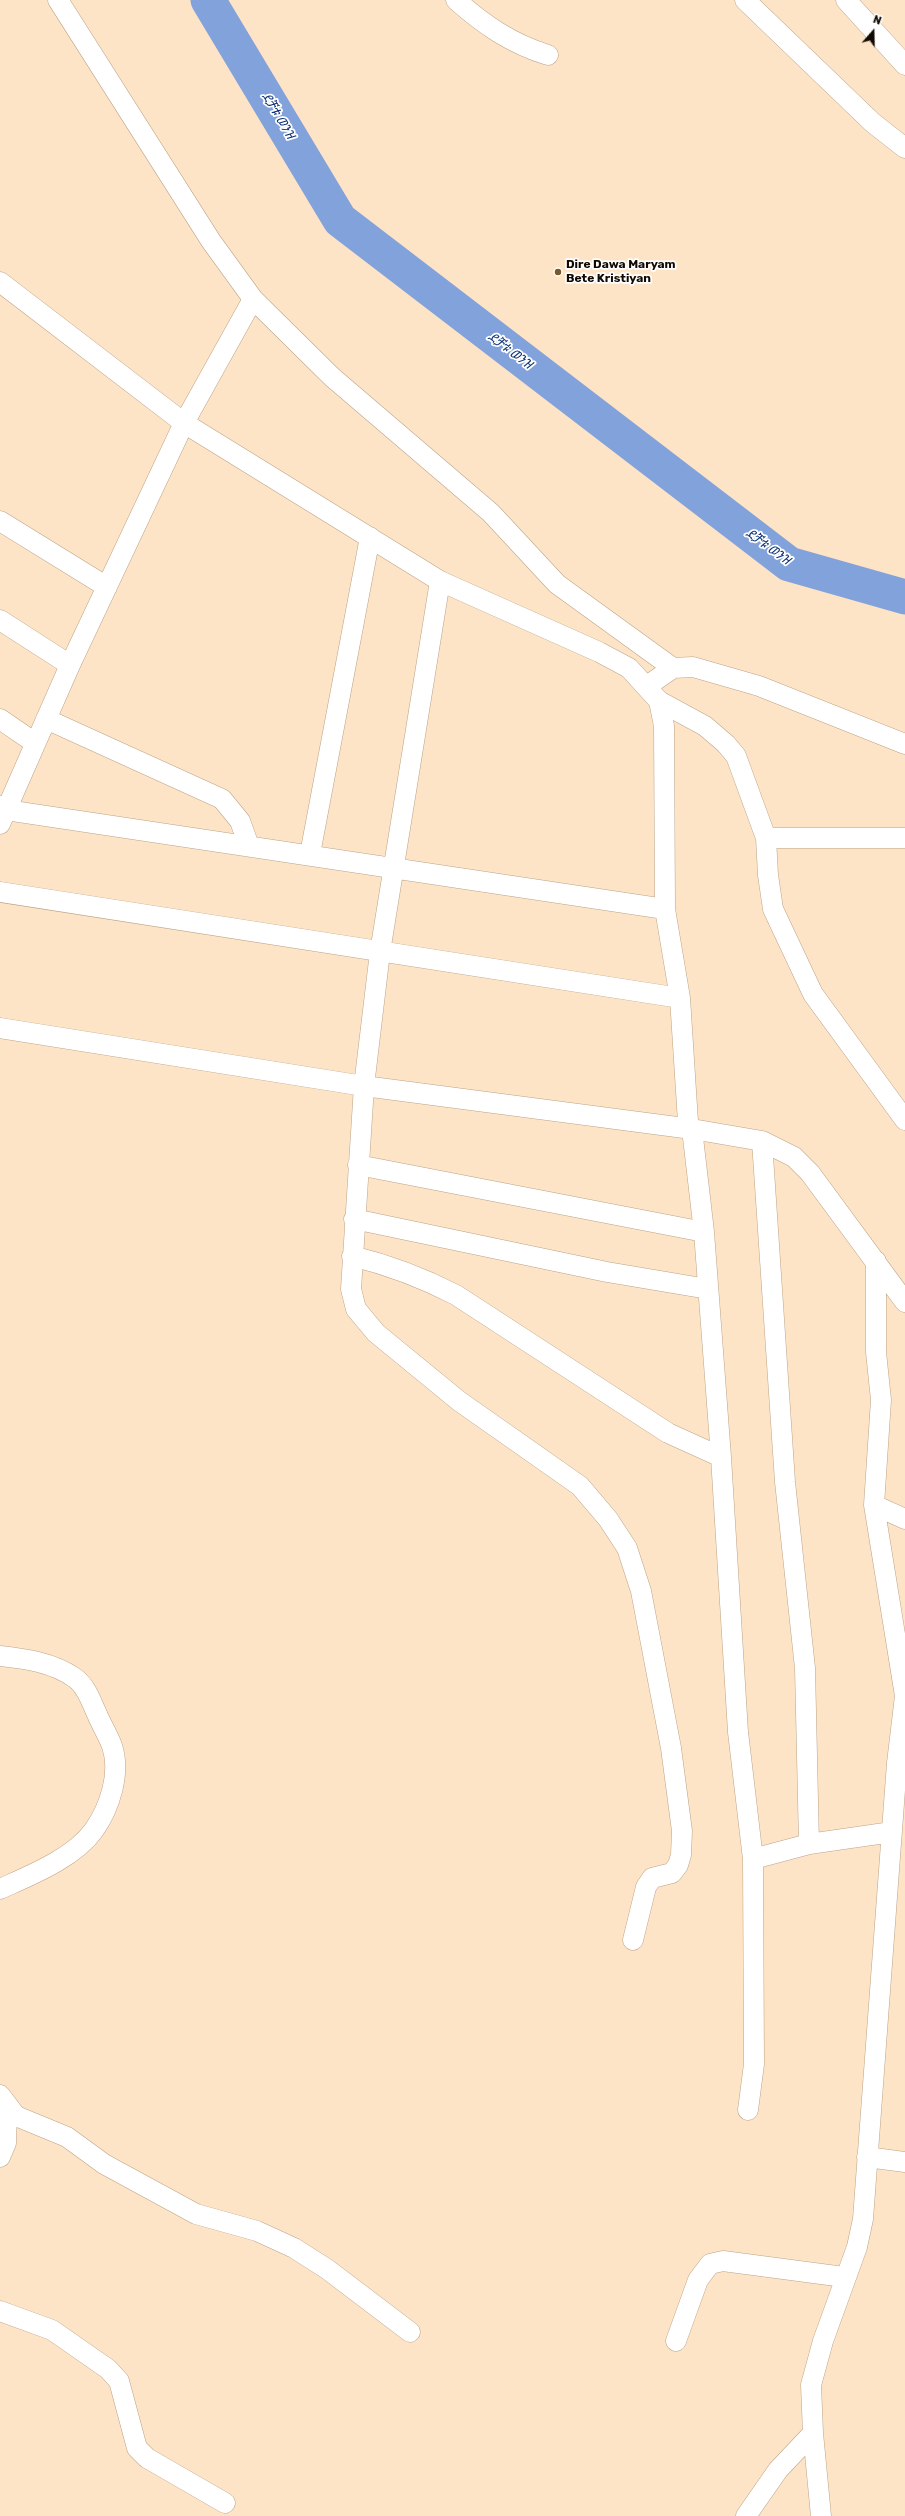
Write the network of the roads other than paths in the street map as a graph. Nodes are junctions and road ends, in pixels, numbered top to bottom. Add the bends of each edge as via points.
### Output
1 (58, 0) edge
2 (456, 0) edge
3 (745, 0) edge
4 (846, 0) edge
5 (548, 55) dead end
6 (905, 65) edge
7 (905, 148) edge
8 (0, 282) edge
9 (253, 299) junction
10 (184, 423) junction
11 (0, 521) edge
12 (370, 537) junction
13 (440, 581) junction
14 (106, 587) junction
15 (0, 620) edge
16 (70, 665) junction
17 (673, 668) junction
18 (653, 693) junction
19 (0, 719) edge
20 (46, 719) junction
21 (35, 743) junction
22 (905, 744) edge
23 (2, 814) edge
24 (766, 838) junction
25 (905, 838) edge
26 (249, 846) junction
27 (310, 854) junction
28 (393, 869) junction
29 (0, 892) edge
30 (666, 909) junction
31 (380, 952) junction
32 (680, 998) junction
33 (0, 1028) edge
34 (364, 1086) junction
35 (902, 1110) edge
36 (692, 1129) junction
37 (762, 1141) junction
38 (358, 1165) junction
39 (354, 1219) junction
40 (704, 1232) junction
41 (352, 1256) junction
42 (876, 1261) junction
43 (708, 1289) junction
44 (905, 1302) edge
45 (721, 1457) junction
46 (874, 1505) junction
47 (905, 1519) edge
48 (0, 1656) edge
49 (892, 1832) junction
50 (809, 1844) junction
51 (753, 1859) junction
52 (0, 1889) edge
53 (633, 1940) dead end
54 (4, 2101) edge
55 (748, 2110) dead end
56 (28, 2122) junction
57 (7, 2131) junction
58 (0, 2157) edge
59 (867, 2157) junction
60 (905, 2162) edge
61 (844, 2277) junction
62 (0, 2311) edge
63 (410, 2332) dead end
64 (676, 2341) dead end
65 (813, 2433) junction
66 (225, 2503) dead end
67 (746, 2516) edge
68 (821, 2516) edge

1 - 9 street via 211,242
2 - 5 street via 482,23 523,47
3 - 7 street via 873,123
4 - 6 street
8 - 10 street
9 - 10 street
9 - 17 street via 332,377 491,513 557,584 596,615
10 - 12 street
10 - 14 street
11 - 14 street
12 - 13 street
12 - 27 street
13 - 18 street via 599,652 629,668
13 - 28 street
14 - 16 street
15 - 16 street
16 - 20 street
17 - 18 street
17 - 22 street via 693,668 759,686
18 - 24 street via 705,726 736,756
18 - 30 street via 664,726
19 - 21 street
20 - 21 street
20 - 26 street via 222,798 240,821
21 - 23 street
23 - 26 street
24 - 25 street
24 - 35 street via 773,909 813,994
26 - 27 street
27 - 28 street
28 - 30 street
28 - 31 street
29 - 31 street
30 - 32 street
31 - 32 street
31 - 34 street
32 - 36 street via 688,1122
33 - 34 street
34 - 36 street
34 - 38 street
36 - 37 street
36 - 40 street
37 - 42 street via 794,1157 810,1173
37 - 50 street via 785,1482 805,1668
38 - 39 street
38 - 40 street
39 - 41 street
39 - 43 street via 607,1272
40 - 43 street
41 - 45 street via 421,1277 456,1295 668,1433
41 - 53 street via 351,1289 356,1309 364,1320 459,1401 580,1486 627,1548 641,1591 671,1748 682,1831 678,1865 672,1873 652,1878 646,1887
42 - 44 street
42 - 46 street via 876,1352 881,1400
43 - 45 street
45 - 51 street via 738,1732
46 - 47 street
46 - 49 street via 905,1696
48 - 52 street via 34,1660 64,1671 76,1679 85,1689 113,1747 116,1776 95,1829 86,1840 60,1859
49 - 50 street
49 - 59 street
50 - 51 street
51 - 55 street via 754,2064
54 - 56 street via 16,2116
54 - 57 street
56 - 57 street
56 - 63 street via 67,2136 104,2164 196,2214 257,2231 294,2248 327,2269
57 - 58 street
59 - 60 street
59 - 61 street via 864,2219 857,2247
61 - 64 street via 723,2261 710,2264 698,2280
61 - 65 street via 811,2385
62 - 66 street via 52,2330 108,2369 121,2388 137,2448 147,2458
65 - 67 street via 778,2470
65 - 68 street

